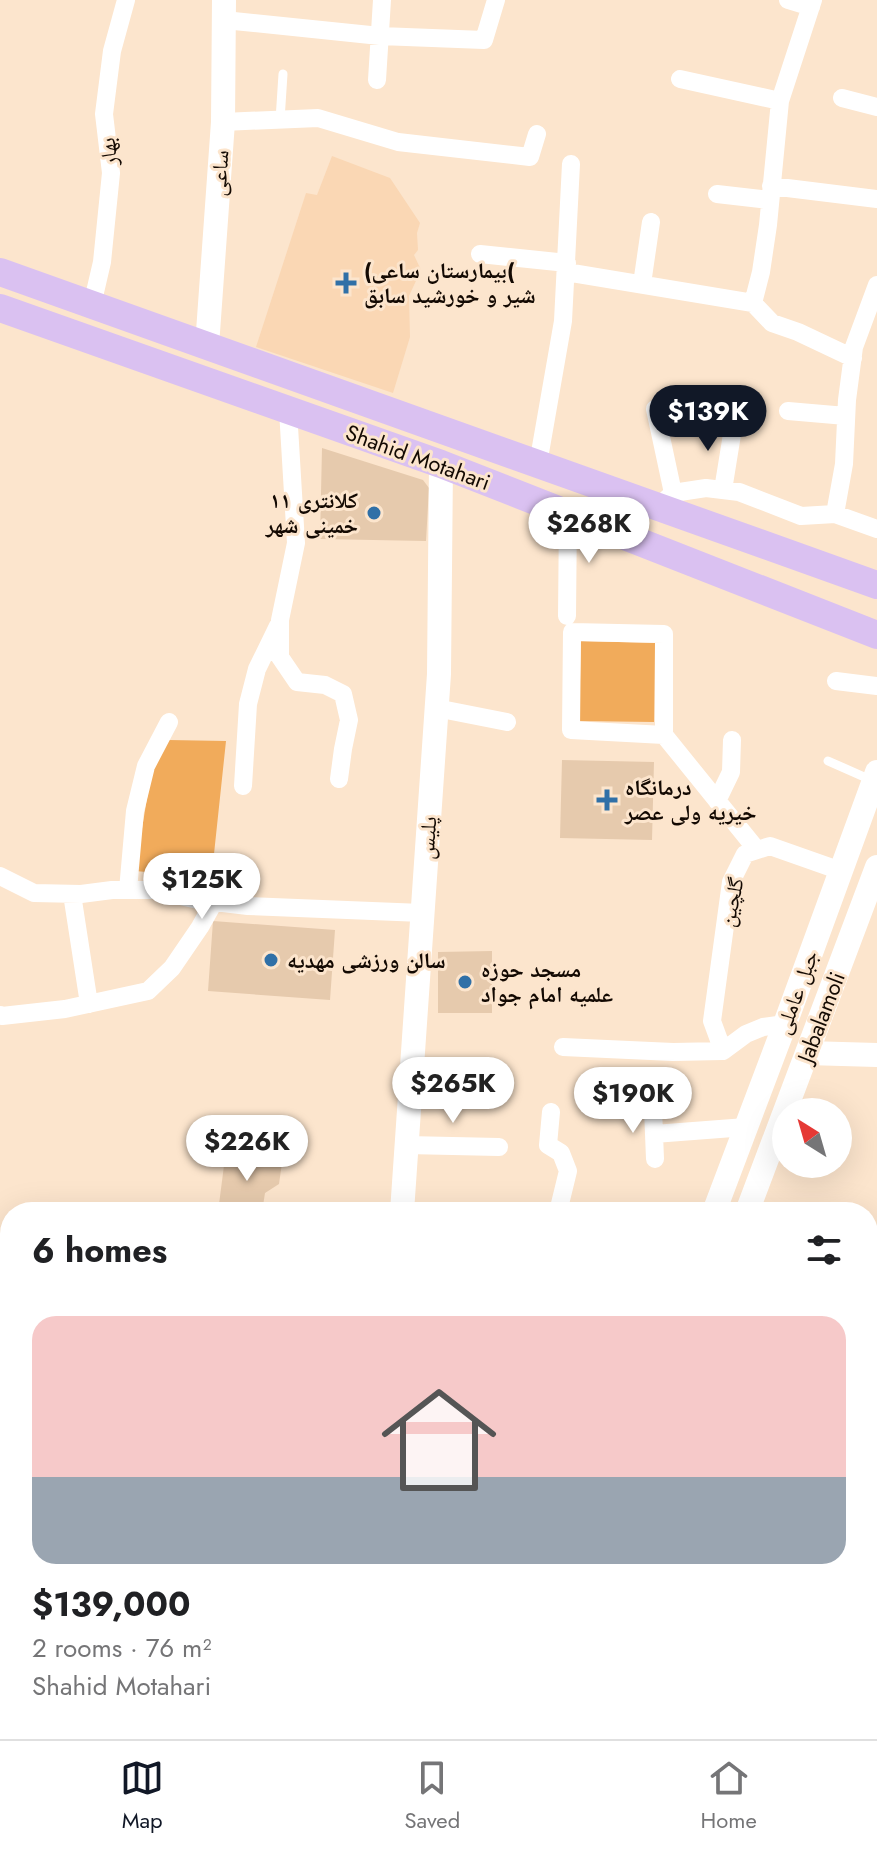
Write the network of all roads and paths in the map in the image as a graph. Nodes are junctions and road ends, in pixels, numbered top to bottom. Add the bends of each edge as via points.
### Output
1 (126, 0) edge
2 (382, 0) edge
3 (496, 0) edge
4 (788, 0) edge
5 (812, 3) edge
6 (224, 10) edge
7 (380, 36) junction
8 (283, 74) dead end
9 (680, 79) dead end
10 (377, 80) dead end
11 (842, 98) dead end
12 (780, 101) junction
13 (877, 107) edge
14 (280, 120) junction
15 (223, 122) junction
16 (537, 134) dead end
17 (571, 164) dead end
18 (771, 193) junction
19 (717, 194) dead end
20 (877, 199) edge
21 (651, 222) dead end
22 (480, 254) dead end
23 (566, 267) junction
24 (0, 272) edge
25 (642, 284) junction
26 (877, 285) edge
27 (753, 303) junction
28 (92, 305) junction
29 (0, 308) edge
30 (79, 336) junction
31 (207, 346) junction
32 (853, 358) junction
33 (655, 409) dead end
34 (288, 410) junction
35 (788, 411) dead end
36 (846, 416) junction
37 (734, 422) dead end
38 (441, 464) junction
39 (538, 464) junction
40 (723, 490) junction
41 (666, 500) junction
42 (568, 514) junction
43 (835, 514) junction
44 (877, 529) edge
45 (877, 585) edge
46 (567, 616) dead end
47 (280, 620) junction
48 (877, 635) edge
49 (836, 681) dead end
50 (877, 686) edge
51 (436, 708) junction
52 (169, 722) dead end
53 (507, 722) dead end
54 (664, 735) junction
55 (732, 740) dead end
56 (828, 761) dead end
57 (875, 777) edge
58 (339, 779) dead end
59 (243, 786) dead end
60 (717, 801) junction
61 (757, 850) junction
62 (841, 871) junction
63 (876, 873) edge
64 (0, 876) edge
65 (128, 890) junction
66 (72, 894) junction
67 (214, 902) junction
68 (422, 913) junction
69 (89, 1004) junction
70 (0, 1015) edge
71 (785, 1024) junction
72 (563, 1047) dead end
73 (723, 1051) junction
74 (807, 1053) junction
75 (877, 1055) edge
76 (653, 1109) dead end
77 (551, 1112) dead end
78 (746, 1127) junction
79 (654, 1134) junction
80 (406, 1145) junction
81 (499, 1147) dead end
82 (655, 1159) dead end
83 (403, 1202) edge
84 (560, 1202) edge
85 (718, 1202) edge
86 (751, 1202) edge

1 - 28 street, بهار via 112,51 104,114 111,173
2 - 7 street
3 - 7 street via 484,40
4 - 5 street
5 - 12 street
6 - 7 street
6 - 15 street, ساعی
7 - 10 street
8 - 14 lane
9 - 12 street
11 - 13 street
12 - 18 street
14 - 15 street
14 - 16 street via 318,118 398,142 530,157
15 - 31 street, ساعی
17 - 23 street
18 - 19 street
18 - 20 street
18 - 27 street
21 - 25 street
22 - 23 street
23 - 25 street
23 - 39 street via 563,321
24 - 28 main road, Shahid Motahari
25 - 27 street
26 - 32 street
27 - 32 street via 772,323
28 - 30 main road
28 - 31 main road, Shahid Motahari
29 - 30 main road, Shahid Motahari
30 - 34 main road, Shahid Motahari
31 - 39 main road, Shahid Motahari
32 - 36 street
33 - 41 street
34 - 38 main road, Shahid Motahari
34 - 47 street via 296,543
35 - 36 street
36 - 43 street
37 - 40 street
38 - 42 main road, Shahid Motahari
38 - 51 street, پلیس
39 - 41 main road, Shahid Motahari
40 - 41 street via 706,488
40 - 43 street via 801,516
41 - 45 main road, Shahid Motahari
42 - 46 street
42 - 48 main road, Shahid Motahari
43 - 44 street
47 - 58 street via 280,657 297,682 325,685 343,694 349,720
47 - 59 street via 257,669 248,704
49 - 50 street
51 - 53 street
51 - 68 street, پلیس
52 - 65 street via 146,766 138,796
54 - 54 street via 664,634 572,632 571,730
54 - 60 street
55 - 60 street via 731,772
56 - 57 lane
57 - 62 street, جبل عاملی
60 - 61 street
61 - 62 street, گلچین via 770,846
61 - 73 street, گلچین via 745,854 731,882 712,1021
62 - 71 street, جبل عاملی
63 - 74 street, Jabalamoli
64 - 66 street via 34,893
65 - 66 street
65 - 67 street
66 - 69 street
67 - 68 street
67 - 69 street via 172,968 148,991
68 - 80 street, پلیس
69 - 70 street
71 - 73 street via 746,1034
71 - 78 street, جبل عاملی
72 - 73 street
74 - 75 street
74 - 86 street, Jabalamoli
76 - 79 street
77 - 84 street via 548,1145 561,1153 568,1171
78 - 79 street
78 - 85 street, جبل عاملی
79 - 82 street
80 - 81 street
80 - 83 street, پلیس

